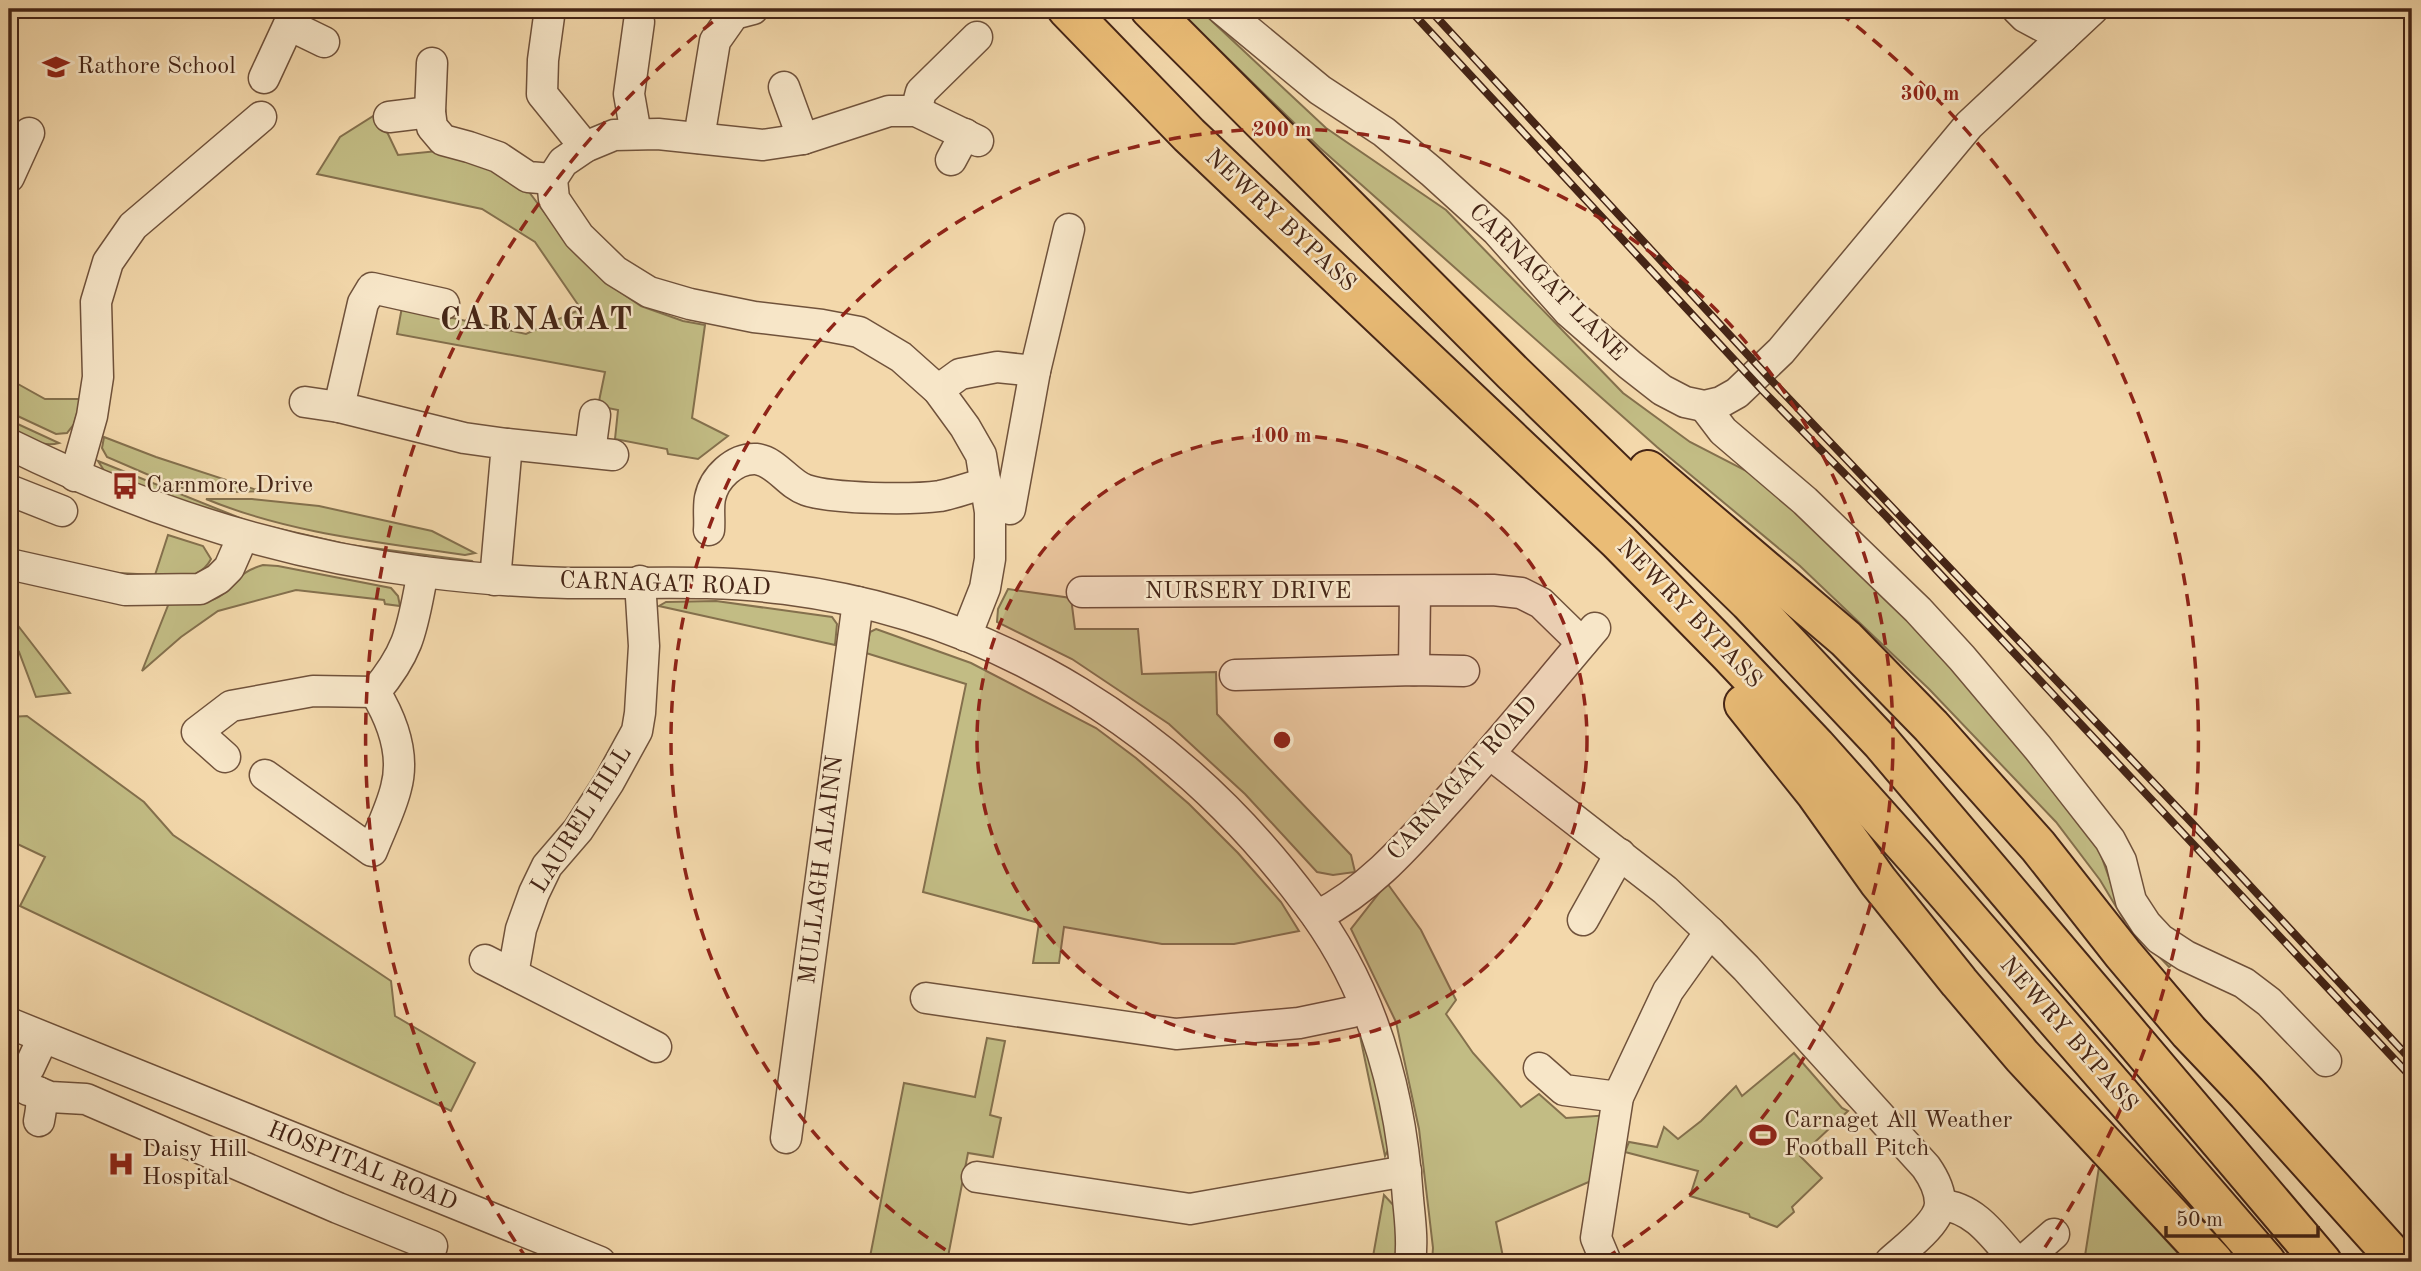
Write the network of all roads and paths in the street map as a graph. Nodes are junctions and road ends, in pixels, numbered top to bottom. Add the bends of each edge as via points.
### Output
1 (550, 9) edge
2 (752, 9) edge
3 (1067, 9) edge
4 (1150, 9) edge
5 (1222, 9) edge
6 (2017, 9) edge
7 (2093, 9) edge
8 (293, 17) edge
9 (639, 22) dead end
10 (977, 37) dead end
11 (2063, 37) junction
12 (324, 42) dead end
13 (432, 63) dead end
14 (264, 78) dead end
15 (784, 88) dead end
16 (430, 111) junction
17 (916, 111) junction
18 (261, 117) dead end
19 (390, 117) dead end
20 (29, 133) dead end
21 (636, 134) junction
22 (699, 138) junction
23 (803, 139) junction
24 (965, 145) dead end
25 (585, 147) junction
26 (9, 177) edge
27 (552, 179) junction
28 (1069, 229) dead end
29 (444, 304) dead end
30 (1035, 371) junction
31 (1513, 373) junction
32 (938, 390) junction
33 (305, 402) dead end
34 (1704, 406) junction
35 (339, 407) junction
36 (595, 415) dead end
37 (9, 444) edge
38 (507, 444) junction
39 (75, 476) junction
40 (986, 483) junction
41 (9, 490) edge
42 (1566, 491) junction
43 (1010, 509) dead end
44 (62, 511) dead end
45 (709, 530) dead end
46 (243, 536) junction
47 (9, 564) edge
48 (423, 572) junction
49 (495, 580) junction
50 (640, 582) junction
51 (1082, 592) dead end
52 (1415, 592) junction
53 (858, 603) junction
54 (1589, 635) joint
55 (967, 636) junction
56 (1414, 670) junction
57 (1464, 671) dead end
58 (1235, 675) dead end
59 (375, 692) junction
60 (1490, 754) junction
61 (225, 757) dead end
62 (265, 775) dead end
63 (1620, 855) junction
64 (1317, 916) junction
65 (1583, 920) dead end
66 (1710, 932) junction
67 (485, 960) dead end
68 (513, 974) junction
69 (926, 998) dead end
70 (1365, 1006) junction
71 (27, 1031) edge
72 (656, 1047) dead end
73 (2326, 1061) dead end
74 (1539, 1069) dead end
75 (22, 1090) edge
76 (1618, 1097) junction
77 (786, 1138) dead end
78 (1406, 1171) junction
79 (977, 1177) dead end
80 (1941, 1205) junction
81 (2054, 1234) dead end
82 (427, 1262) edge
83 (600, 1262) edge
84 (1410, 1262) edge
85 (1606, 1262) edge
86 (1890, 1262) edge
87 (2016, 1262) edge
88 (2022, 1262) edge
89 (2214, 1262) edge
90 (2266, 1262) edge
91 (2322, 1262) edge
92 (2399, 1262) edge

1 - 25 street via 542,94
2 - 22 street via 734,14 715,41
3 - 42 highway, NEWRY BYPASS via 1189,135
4 - 31 highway, NEWRY BYPASS
5 - 34 street, CARNAGAT LANE via 1320,90 1384,132 1433,172 1497,231 1569,312 1630,365 1662,390
6 - 11 street
7 - 11 street
8 - 12 street
8 - 14 street
9 - 21 street via 629,94
10 - 17 street via 921,92
11 - 34 street via 1969,125 1781,351 1737,393
13 - 16 street
15 - 23 street
16 - 19 street
16 - 27 street via 432,127 443,140 498,157 528,177
17 - 23 street via 890,111
17 - 24 street
18 - 39 street via 133,226 108,262 96,302 98,377 92,416
20 - 26 street
21 - 22 street
21 - 25 street via 614,135
22 - 23 street via 763,145
25 - 27 street via 563,162
27 - 32 street via 554,199 579,236 615,271 649,292 741,314 859,332 901,357
28 - 30 street
29 - 35 street via 372,288 363,303
30 - 32 street via 997,367 960,374
30 - 43 street
31 - 91 highway, NEWRY BYPASS via 1749,602 1881,742
31 - 92 highway via 1640,463 1846,639 2038,846 2189,1032
32 - 40 street via 981,455
33 - 35 street
34 - 73 street via 1723,431 1805,501 1962,658 2109,840 2121,861 2132,901 2160,939 2244,983
35 - 38 street
36 - 38 street via 601,454
37 - 39 street, CARNAGAT ROAD
38 - 49 street
39 - 46 street, CARNAGAT ROAD
40 - 45 street via 939,496 844,496 805,490 756,459 721,474 710,496
40 - 55 street via 990,559 985,588
41 - 44 street
42 - 89 highway via 1644,591 1758,720 1968,993
42 - 90 highway, NEWRY BYPASS via 1816,747
46 - 47 street via 229,568 200,589 125,590
46 - 48 street, CARNAGAT ROAD
48 - 49 street, CARNAGAT ROAD
48 - 59 street via 413,628 403,653
49 - 50 street, CARNAGAT ROAD
50 - 53 street, CARNAGAT ROAD via 787,589
50 - 68 street, LAUREL HILL via 644,646 637,731 597,801 542,875 521,929
51 - 52 street, NURSERY DRIVE
52 - 54 street, NURSERY DRIVE via 1521,593
52 - 56 street
53 - 55 street, CARNAGAT ROAD
53 - 77 street, MULLAGH ALAINN
54 - 60 street, CARNAGAT ROAD
55 - 64 street, CARNAGAT ROAD via 1091,698 1168,753 1222,802
56 - 57 street
56 - 58 street
59 - 61 street via 313,691 231,706 197,732
59 - 62 street via 388,714 398,749 397,786 372,851
60 - 63 street
60 - 64 street, CARNAGAT ROAD via 1370,882
63 - 65 street
63 - 66 street
64 - 70 street, CARNAGAT ROAD
66 - 76 street via 1668,991
66 - 80 street via 1917,1155 1936,1184
67 - 68 street
68 - 72 street via 604,1036
69 - 70 street via 1176,1034 1299,1023
70 - 78 street, CARNAGAT ROAD via 1385,1056 1399,1113
71 - 75 street via 13,1068
71 - 83 street, HOSPITAL ROAD
74 - 76 street via 1564,1090
75 - 82 street via 86,1099 432,1246
76 - 85 street via 1596,1238
78 - 79 street via 1190,1209
78 - 84 street, CARNAGAT ROAD
80 - 86 street via 1933,1222
80 - 87 street via 1976,1217
81 - 88 street

